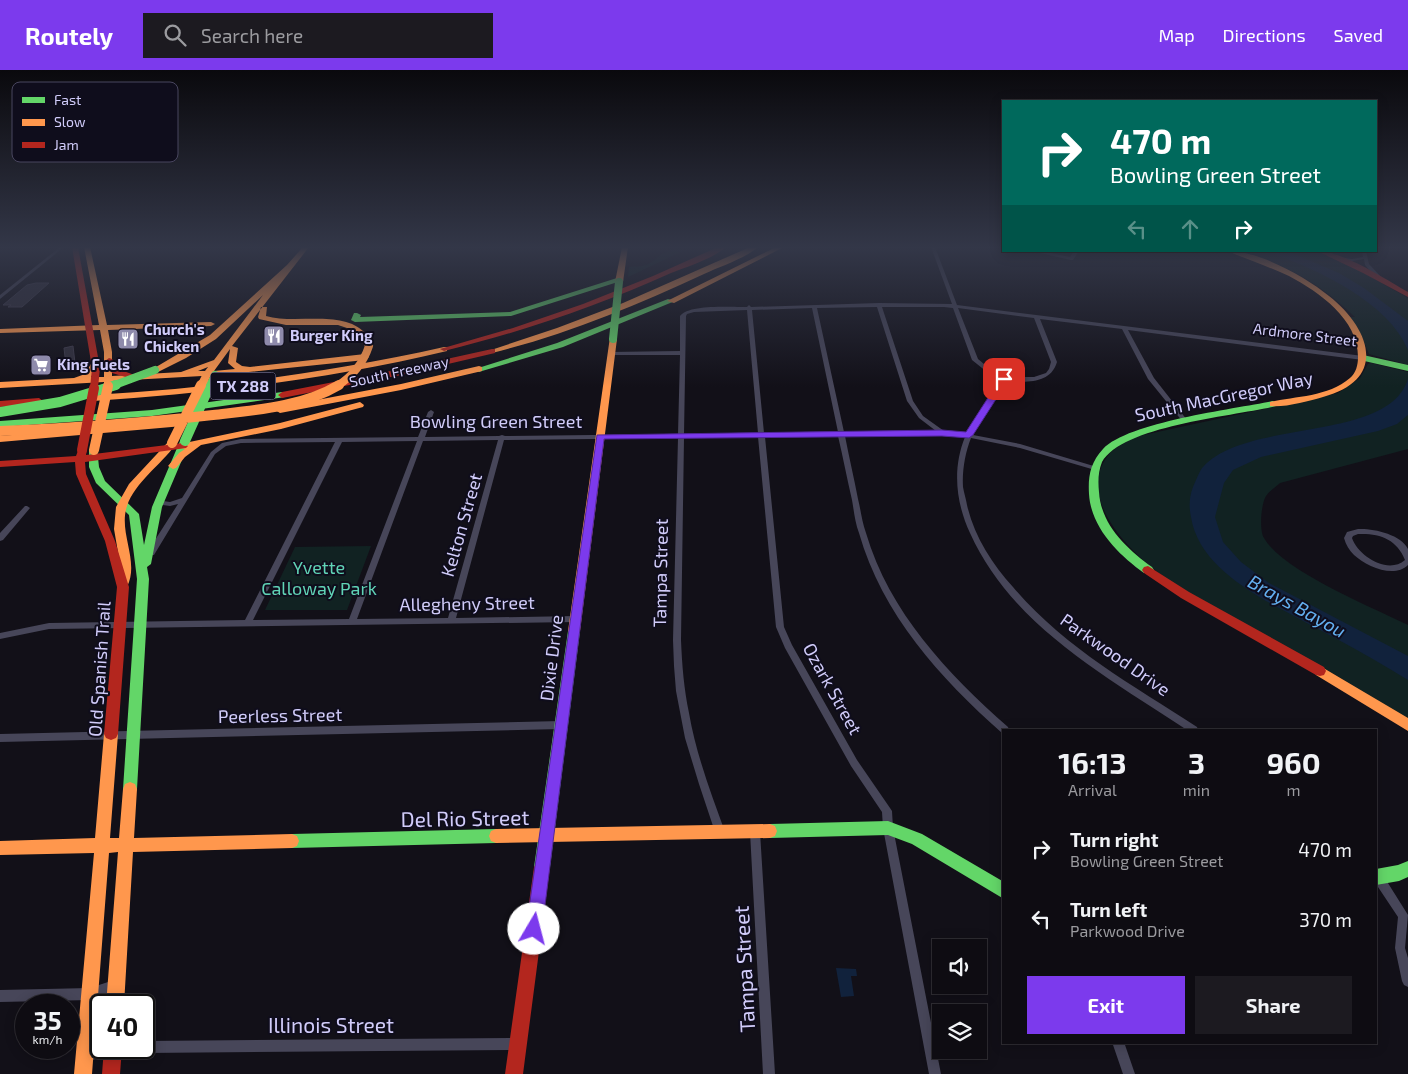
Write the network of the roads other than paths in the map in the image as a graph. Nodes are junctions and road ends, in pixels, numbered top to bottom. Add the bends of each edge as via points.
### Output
1 (83, 293) edge
2 (97, 294) edge
3 (260, 294) edge
4 (268, 294) edge
5 (276, 294) edge
6 (578, 294) edge
7 (618, 294) edge
8 (618, 294) edge
9 (640, 294) edge
10 (655, 294) edge
11 (684, 294) edge
12 (950, 294) edge
13 (1322, 294) edge
14 (814, 306) junction
15 (879, 306) junction
16 (955, 306) junction
17 (749, 308) junction
18 (264, 309) junction
19 (688, 311) joint
20 (357, 316) dead end
21 (1036, 316) junction
22 (211, 324) dead end
23 (1124, 327) junction
24 (89, 328) junction
25 (103, 328) junction
26 (0, 331) edge
27 (482, 339) junction
28 (234, 348) junction
29 (611, 353) junction
30 (683, 353) junction
31 (220, 355) junction
32 (1363, 358) junction
33 (109, 361) junction
34 (95, 364) junction
35 (1408, 368) edge
36 (256, 369) junction
37 (474, 370) junction
38 (211, 374) junction
39 (182, 375) junction
40 (136, 377) junction
41 (1004, 379) junction
42 (75, 381) junction
43 (109, 382) junction
44 (95, 384) junction
45 (0, 385) edge
46 (0, 404) edge
47 (0, 412) edge
48 (431, 412) dead end
49 (0, 416) edge
50 (1186, 422) junction
51 (0, 424) edge
52 (0, 431) edge
53 (942, 433) junction
54 (841, 435) junction
55 (969, 435) junction
56 (682, 436) junction
57 (762, 436) junction
58 (502, 437) junction
59 (600, 437) junction
60 (0, 438) edge
61 (421, 438) junction
62 (340, 439) junction
63 (199, 442) junction
64 (177, 445) junction
65 (94, 454) junction
66 (81, 455) junction
67 (0, 464) edge
68 (173, 466) junction
69 (1095, 468) junction
70 (183, 500) junction
71 (123, 502) junction
72 (158, 502) junction
73 (26, 508) dead end
74 (0, 538) edge
75 (1406, 549) edge
76 (1408, 560) edge
77 (143, 579) junction
78 (123, 587) junction
79 (575, 619) junction
80 (450, 621) junction
81 (352, 622) junction
82 (247, 624) junction
83 (122, 625) junction
84 (140, 625) junction
85 (0, 636) edge
86 (561, 725) junction
87 (1408, 726) edge
88 (1004, 729) edge
89 (1192, 729) edge
90 (134, 735) junction
91 (112, 736) junction
92 (0, 738) edge
93 (888, 828) junction
94 (720, 832) junction
95 (755, 832) junction
96 (546, 836) junction
97 (103, 844) junction
98 (127, 844) junction
99 (0, 848) edge
100 (1408, 869) edge
101 (1377, 876) edge
102 (1002, 890) edge
103 (1406, 918) edge
104 (1408, 981) edge
105 (117, 985) junction
106 (90, 994) junction
107 (117, 994) edge
108 (0, 996) edge
109 (518, 1044) junction
110 (1119, 1044) edge
111 (155, 1047) edge
112 (90, 1055) edge
113 (84, 1057) junction
114 (112, 1059) edge
115 (83, 1074) edge
116 (111, 1074) edge
117 (514, 1074) edge
118 (770, 1074) edge
119 (935, 1074) edge
120 (1129, 1074) edge

1 - 24 main road, Old Spanish Trail
2 - 25 main road, Old Spanish Trail
3 - 47 main road, bridge via 213,337 155,370 112,388 59,403
4 - 31 main road
5 - 18 main road
6 - 20 main road via 511,314 355,320
7 - 29 main road, Dixie Drive, bridge
8 - 27 main road, South Freeway / TX 288
9 - 49 main road via 594,313 388,370 225,398
10 - 51 main road via 596,318 509,345 389,375 241,402
11 - 37 main road, South Freeway / TX 288 via 599,331
12 - 16 street
13 - 32 main road via 1345,317 1357,338
14 - 15 street, Ardmore Street
14 - 17 street, Ardmore Street
14 - 54 street
15 - 16 street, Ardmore Street
15 - 53 street via 910,401 921,417
16 - 21 street, Ardmore Street
16 - 41 street via 975,360
17 - 19 street, Ardmore Street
17 - 57 street, Ozark Street
18 - 28 main road
18 - 52 main road, bridge via 262,318 269,322 317,321 346,325 364,336 368,346 362,365 340,384 313,398 287,404 170,420
19 - 30 street, Tampa Street via 683,316
21 - 23 street, Ardmore Street
21 - 41 street via 1054,368 1042,377 1027,381
22 - 25 main road
23 - 32 street, Ardmore Street
23 - 50 street via 1151,379
24 - 25 main road
24 - 26 main road
24 - 34 main road, Old Spanish Trail
25 - 33 main road, Old Spanish Trail
27 - 36 main road via 355,359
27 - 46 main road, South Freeway / TX 288 via 294,379 159,394
28 - 36 main road via 232,363 240,368
28 - 38 main road
29 - 30 street
29 - 59 main road, Dixie Drive
30 - 56 street, Tampa Street
31 - 38 main road
31 - 39 main road via 205,367
32 - 35 main road, Ardmore Street
32 - 50 main road, South MacGregor Way via 1355,377 1329,392
33 - 40 main road via 115,371
33 - 43 main road, Old Spanish Trail
34 - 42 main road via 88,376
34 - 44 main road, Old Spanish Trail
36 - 38 main road
37 - 60 main road, South Freeway / TX 288 via 350,399 270,412 154,427
37 - 63 main road via 362,405
38 - 39 main road
38 - 64 main road, bridge
39 - 40 main road
40 - 43 main road
41 - 55 street, Parkwood Drive
42 - 44 main road
42 - 45 main road
43 - 44 main road
43 - 65 main road, Old Spanish Trail, bridge
44 - 66 main road, Old Spanish Trail, bridge
48 - 61 street
50 - 69 main road, South MacGregor Way via 1124,438 1110,448
53 - 54 street, Bowling Green Street
53 - 55 street, Bowling Green Street
54 - 57 street, Bowling Green Street
54 - 88 street via 862,534 870,562 882,586 926,651 977,706
55 - 69 street, Bowling Green Street via 1036,449
55 - 89 street, Parkwood Drive via 960,471 966,518 988,561 1009,589 1039,620 1098,668
56 - 57 street, Bowling Green Street
56 - 59 street, Bowling Green Street
56 - 94 street, Tampa Street via 677,640 679,686 696,763
57 - 93 street, Ozark Street via 778,616 783,636 854,763 887,811
58 - 59 street, Bowling Green Street
58 - 61 street, Bowling Green Street
58 - 80 street, Kelton Street
59 - 79 main road, Dixie Drive
61 - 62 street, Bowling Green Street
61 - 81 street
62 - 70 street, Bowling Green Street via 252,440 224,444 213,453
62 - 82 street
63 - 64 main road
63 - 68 main road
64 - 65 main road
64 - 68 main road
64 - 71 main road via 134,486
65 - 66 main road
65 - 71 main road, Old Spanish Trail via 101,483
66 - 67 main road
66 - 78 main road, Old Spanish Trail via 81,474 110,541
68 - 72 main road
69 - 87 main road via 1093,494 1098,510 1117,541 1149,572
70 - 72 street via 170,504
70 - 77 street via 152,549
71 - 77 main road, Old Spanish Trail via 136,519
71 - 78 main road via 119,520 126,563
72 - 77 main road
73 - 74 street
75 - 76 street
75 - 76 street via 1390,538 1371,532 1356,532 1348,538 1351,549 1374,564 1393,568 1406,564
77 - 84 main road, Old Spanish Trail
78 - 83 main road, Old Spanish Trail
79 - 80 street, Allegheny Street
79 - 86 main road, Dixie Drive
80 - 81 street, Allegheny Street
81 - 82 street, Allegheny Street
82 - 84 street, Allegheny Street
83 - 84 street, Allegheny Street
83 - 85 street, Allegheny Street via 49,626
83 - 91 main road, Old Spanish Trail
84 - 90 main road, Old Spanish Trail
86 - 90 street, Peerless Street
86 - 96 main road, Dixie Drive
90 - 91 street, Peerless Street
90 - 98 main road, Old Spanish Trail
91 - 92 street, Peerless Street
91 - 97 main road, Old Spanish Trail
93 - 95 main road, Del Rio Street
93 - 102 main road, Del Rio Street via 919,838
93 - 119 street, Ozark Street
94 - 95 main road, Del Rio Street
94 - 96 main road, Del Rio Street
95 - 118 street, Tampa Street
96 - 98 main road, Del Rio Street
96 - 109 main road, Dixie Drive
97 - 98 main road, Del Rio Street
97 - 99 main road, Del Rio Street
97 - 106 main road, Old Spanish Trail
98 - 105 main road, Old Spanish Trail
100 - 101 main road
101 - 103 street
103 - 104 street via 1400,948
105 - 106 street
105 - 107 main road, Old Spanish Trail
106 - 108 street
106 - 113 main road, Old Spanish Trail
109 - 111 street, Illinois Street
109 - 117 main road, Dixie Drive
110 - 120 street
112 - 113 street
113 - 115 main road, Old Spanish Trail
114 - 116 main road

